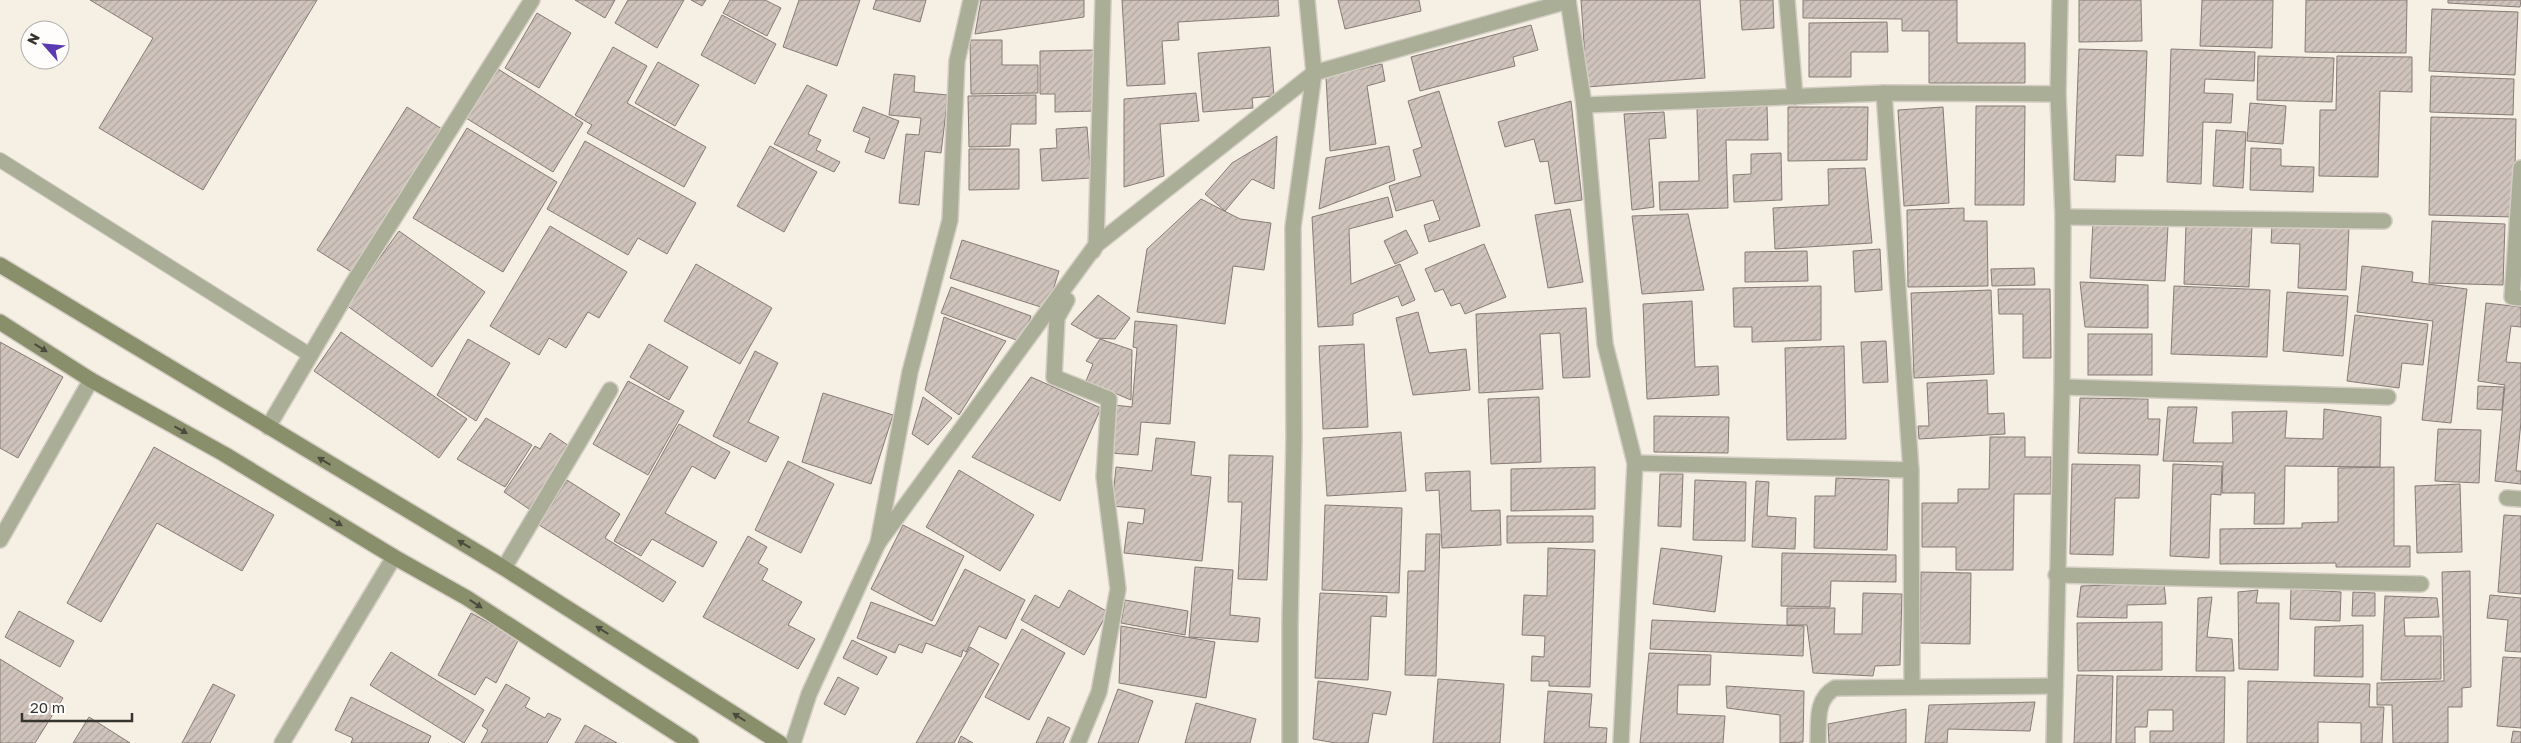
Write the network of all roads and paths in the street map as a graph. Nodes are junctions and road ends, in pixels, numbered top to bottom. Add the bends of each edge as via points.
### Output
1 (532, 0) edge
2 (971, 0) edge
3 (1103, 0) edge
4 (1307, 0) edge
5 (1787, 0) edge
6 (2060, 0) edge
7 (1568, 1) edge
8 (1314, 73) junction
9 (1884, 93) junction
10 (2058, 94) junction
11 (1795, 97) junction
12 (1584, 104) junction
13 (0, 160) edge
14 (2521, 168) edge
15 (2063, 216) junction
16 (2384, 221) dead end
17 (1096, 245) junction
18 (0, 265) edge
19 (2521, 298) edge
20 (0, 322) edge
21 (310, 355) junction
22 (92, 380) junction
23 (2062, 387) junction
24 (610, 390) dead end
25 (2388, 397) dead end
26 (268, 428) junction
27 (1635, 463) junction
28 (1910, 470) junction
29 (0, 540) edge
30 (878, 543) junction
31 (394, 557) junction
32 (504, 568) junction
33 (2056, 575) junction
34 (2421, 584) dead end
35 (2055, 686) junction
36 (1912, 687) junction
37 (282, 743) edge
38 (691, 743) edge
39 (780, 743) edge
40 (793, 743) edge
41 (1078, 743) edge
42 (1290, 743) edge
43 (1621, 743) edge
44 (1818, 743) edge
45 (2054, 743) edge

1 - 21 street
2 - 30 street via 957,61 950,220 910,372
3 - 17 street
4 - 8 street
5 - 11 street
6 - 10 street
7 - 8 street
7 - 12 street
8 - 17 street
8 - 42 street via 1293,227
9 - 10 street
9 - 11 street
9 - 28 street
10 - 15 street
11 - 12 street
12 - 27 street via 1605,344
13 - 21 lane
14 - 19 street via 2512,297
15 - 16 street
15 - 23 street
17 - 30 street
17 - 41 street via 1057,318 1054,377 1109,399 1104,477 1118,589 1100,692
18 - 26 main road
20 -> 22 main road
21 - 26 street
22 - 29 street
22 -> 31 main road via 224,454
23 - 25 street
23 - 33 street
24 - 32 street
32 -> 26 main road
27 - 28 street
27 - 43 street
28 - 36 street
30 - 40 street via 809,694
31 - 37 street
31 -> 38 main road via 467,598
39 -> 32 main road
33 - 34 street
33 - 35 street
35 - 36 street
35 - 45 street
36 - 44 street via 1835,688 1826,692 1819,708

